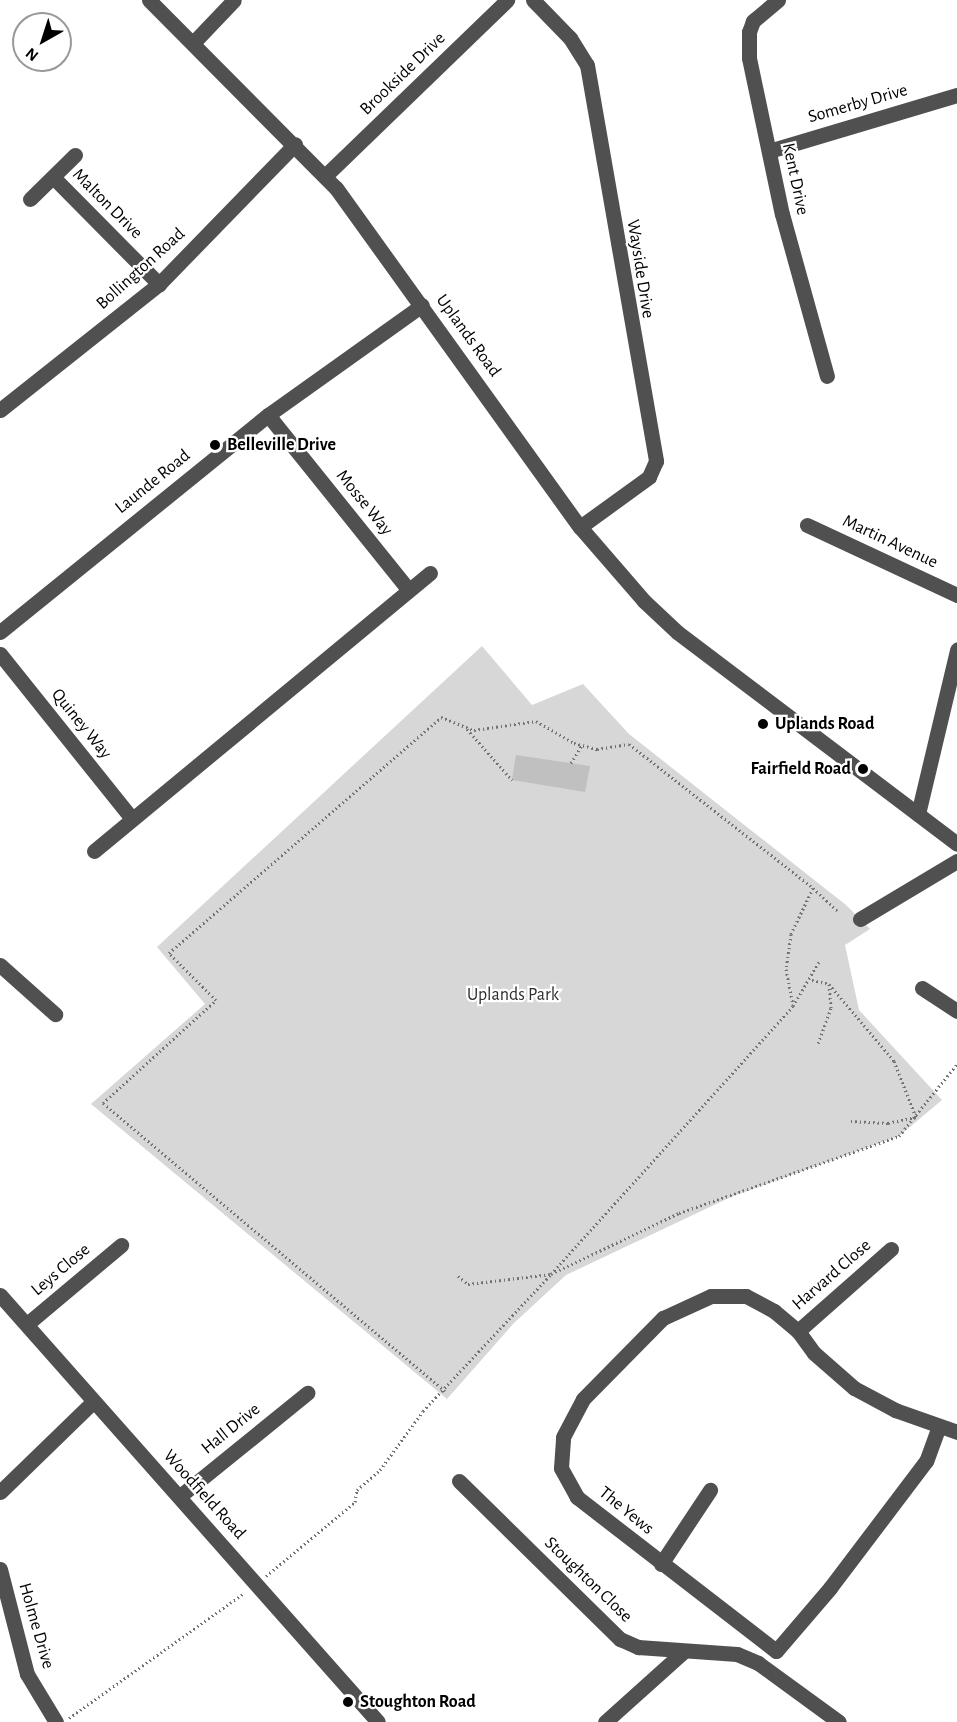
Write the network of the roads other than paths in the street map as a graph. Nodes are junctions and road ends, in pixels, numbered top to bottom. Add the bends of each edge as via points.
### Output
1 (149, 0) edge
2 (234, 0) edge
3 (533, 0) edge
4 (778, 0) edge
5 (497, 3) edge
6 (193, 43) junction
7 (957, 95) edge
8 (296, 144) junction
9 (769, 151) junction
10 (75, 154) dead end
11 (326, 175) junction
12 (52, 177) junction
13 (30, 199) dead end
14 (159, 284) junction
15 (422, 305) junction
16 (827, 376) dead end
17 (0, 410) edge
18 (268, 415) junction
19 (807, 525) dead end
20 (580, 527) junction
21 (430, 573) dead end
22 (408, 588) junction
23 (957, 595) edge
24 (0, 632) edge
25 (957, 650) edge
26 (0, 654) edge
27 (918, 814) junction
28 (132, 819) junction
29 (957, 844) edge
30 (94, 851) dead end
31 (957, 861) edge
32 (860, 919) dead end
33 (0, 965) edge
34 (922, 988) dead end
35 (957, 1011) edge
36 (55, 1014) dead end
37 (121, 1245) dead end
38 (891, 1249) dead end
39 (0, 1295) edge
40 (27, 1324) junction
41 (798, 1331) junction
42 (307, 1393) dead end
43 (93, 1402) junction
44 (939, 1426) junction
45 (957, 1432) edge
46 (459, 1481) dead end
47 (710, 1490) dead end
48 (0, 1492) edge
49 (180, 1496) junction
50 (661, 1564) junction
51 (0, 1569) edge
52 (682, 1652) junction
53 (57, 1722) edge
54 (378, 1722) edge
55 (605, 1722) edge
56 (839, 1722) edge

1 - 6 street, Uplands Road
2 - 6 street
3 - 20 street, Wayside Drive via 570,38 587,65 656,461 649,477
4 - 9 street, Kent Drive via 753,21 748,44
5 - 11 street, Brookside Drive
6 - 8 street, Uplands Road
7 - 9 street, Somerby Drive
8 - 11 street, Uplands Road
8 - 14 street, Bollington Road
9 - 16 street, Kent Drive via 782,214
10 - 12 street, Malton Drive
11 - 15 street, Uplands Road
12 - 13 street, Malton Drive
12 - 14 street, Malton Drive
14 - 17 street, Bollington Road
15 - 18 street, Launde Road
15 - 20 street, Uplands Road
18 - 22 street, Mosse Way
18 - 24 street, Launde Road
19 - 23 street, Martin Avenue
20 - 27 street, Uplands Road via 676,632
21 - 22 street
22 - 28 street
25 - 27 street
26 - 28 street, Quiney Way
27 - 29 street, Uplands Road
28 - 30 street
31 - 32 street
33 - 36 street
34 - 35 street
37 - 40 street, Leys Close
38 - 41 street, Harvard Close
39 - 40 street, Woodfield Road
40 - 43 street, Woodfield Road
41 - 44 street, The Yews via 814,1353 854,1388 895,1410
41 - 50 street, The Yews via 774,1311 746,1296 711,1296 663,1318 583,1399 563,1437 561,1468 577,1497
42 - 49 street, Hall Drive
43 - 48 street
43 - 49 street, Woodfield Road
44 - 45 street, The Yews
44 - 50 street, The Yews via 926,1461 830,1588 776,1651
46 - 52 street, Stoughton Close via 620,1640 638,1647
47 - 50 street
49 - 54 street, Woodfield Road
51 - 53 street, Holme Drive via 27,1674
52 - 55 street
52 - 56 street, Stoughton Close via 737,1654 758,1663

